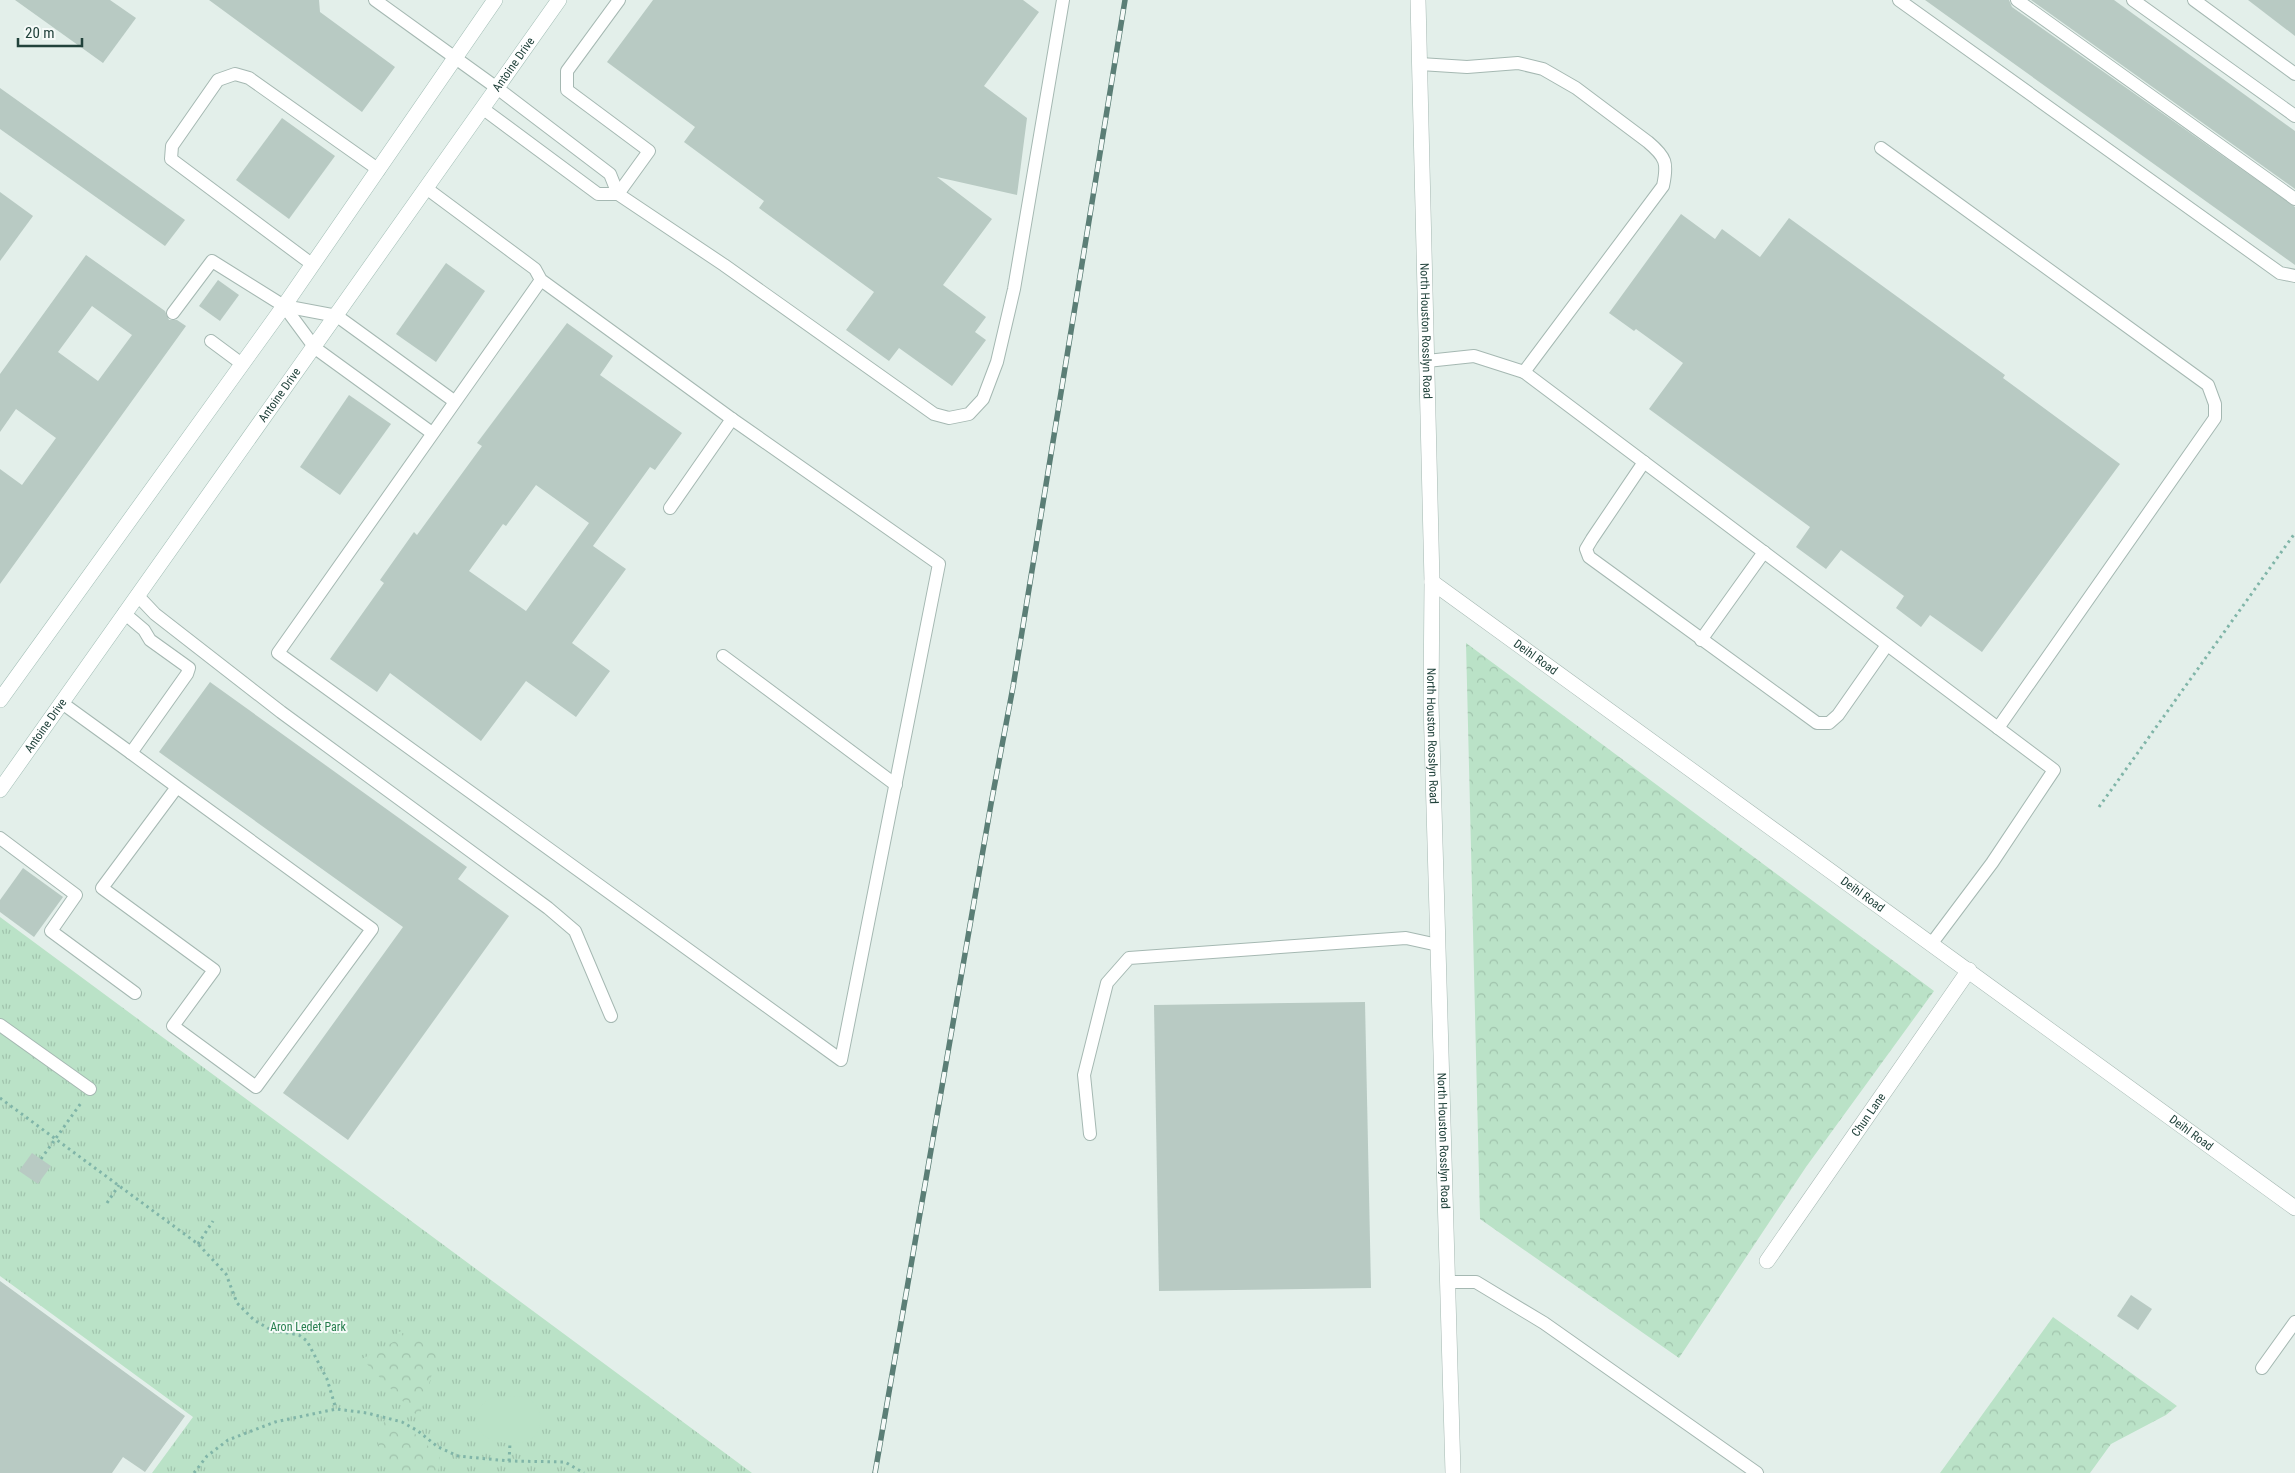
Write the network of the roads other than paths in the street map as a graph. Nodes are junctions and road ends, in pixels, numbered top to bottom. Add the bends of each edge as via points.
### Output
1 (375, 0) edge
2 (496, 0) edge
3 (559, 0) edge
4 (618, 0) edge
5 (1063, 0) edge
6 (1418, 0) edge
7 (1899, 0) edge
8 (2017, 0) edge
9 (2133, 0) edge
10 (2194, 0) edge
11 (456, 58) junction
12 (1420, 64) junction
13 (2295, 74) edge
14 (497, 88) junction
15 (482, 108) junction
16 (2295, 116) edge
17 (1881, 148) dead end
18 (379, 170) junction
19 (426, 188) junction
20 (618, 194) junction
21 (2295, 199) edge
22 (313, 265) junction
23 (2295, 276) edge
24 (541, 280) junction
25 (284, 306) junction
26 (173, 313) dead end
27 (337, 316) junction
28 (211, 341) dead end
29 (315, 348) junction
30 (1427, 361) junction
31 (242, 364) junction
32 (1524, 372) junction
33 (454, 401) junction
34 (732, 419) junction
35 (432, 433) junction
36 (1644, 462) junction
37 (670, 508) dead end
38 (1764, 552) junction
39 (1432, 582) junction
40 (137, 595) junction
41 (124, 613) junction
42 (1701, 640) junction
43 (1887, 645) junction
44 (723, 656) dead end
45 (0, 700) edge
46 (62, 702) junction
47 (1998, 728) junction
48 (131, 753) junction
49 (896, 785) junction
50 (177, 786) junction
51 (0, 790) edge
52 (0, 838) edge
53 (1932, 943) junction
54 (1438, 945) junction
55 (1969, 970) junction
56 (135, 993) dead end
57 (612, 1016) dead end
58 (0, 1025) edge
59 (90, 1089) road end
60 (1090, 1134) dead end
61 (2295, 1208) edge
62 (1768, 1261) dead end
63 (1448, 1282) junction
64 (2295, 1322) edge
65 (2262, 1368) dead end
66 (1454, 1473) edge
67 (1757, 1473) edge

1 - 11 lane
2 - 11 street
3 - 14 street, Antoine Drive
4 - 20 lane via 567,71 567,90 649,152
5 - 20 lane via 1014,289 997,362 983,399 970,414 949,418 934,414
6 - 12 street, North Houston Rosslyn Road
7 - 23 lane via 2280,273
8 - 21 lane
9 - 16 lane
10 - 13 lane
11 - 14 lane
11 - 18 street
12 - 30 street, North Houston Rosslyn Road
12 - 32 lane via 1467,67 1518,64 1543,68 1576,88 1648,142 1667,166 1663,186
14 - 15 street, Antoine Drive
14 - 20 lane via 610,174
15 - 19 street, Antoine Drive
15 - 20 lane via 598,194
17 - 47 lane via 2208,385 2215,404 2215,418
18 - 22 street
18 - 22 lane via 249,78 235,74 218,80 172,146 171,159
19 - 24 lane via 535,268
19 - 27 street, Antoine Drive
22 - 25 street
24 - 33 lane
24 - 34 lane
25 - 26 lane via 212,261
25 - 27 lane
25 - 29 lane
25 - 31 street
27 - 29 street, Antoine Drive
27 - 33 lane
28 - 31 lane
29 - 35 lane
29 - 40 street, Antoine Drive
30 - 32 lane via 1474,356
30 - 39 street, North Houston Rosslyn Road
31 - 45 street
32 - 36 lane
33 - 35 lane
34 - 37 lane
34 - 49 lane via 938,564
35 - 49 lane via 278,653 841,1060
36 - 38 lane
36 - 42 lane via 1586,549 1589,556
38 - 42 lane
38 - 43 lane
39 - 53 street, Deihl Road
39 - 54 street, North Houston Rosslyn Road via 1431,703
40 - 41 street, Antoine Drive
40 - 57 lane via 155,614 281,712 575,931
41 - 46 street, Antoine Drive
41 - 48 lane via 144,630 150,640 189,668
42 - 43 lane via 1817,723 1829,723 1838,715
43 - 47 lane
44 - 49 lane
46 - 48 lane
46 - 51 street, Antoine Drive
47 - 53 lane via 2054,770 1992,863
48 - 50 lane
50 - 50 lane via 102,888 214,970 173,1026 256,1087 372,929
52 - 56 lane via 76,895 50,930
53 - 55 street, Deihl Road
54 - 60 lane via 1406,938 1128,958 1107,983 1084,1075
54 - 63 street, North Houston Rosslyn Road
55 - 61 street, Deihl Road
55 - 62 street, Chun Lane
58 - 59 lane
63 - 66 street, North Houston Rosslyn Road
63 - 67 lane via 1476,1282 1544,1323
64 - 65 lane

